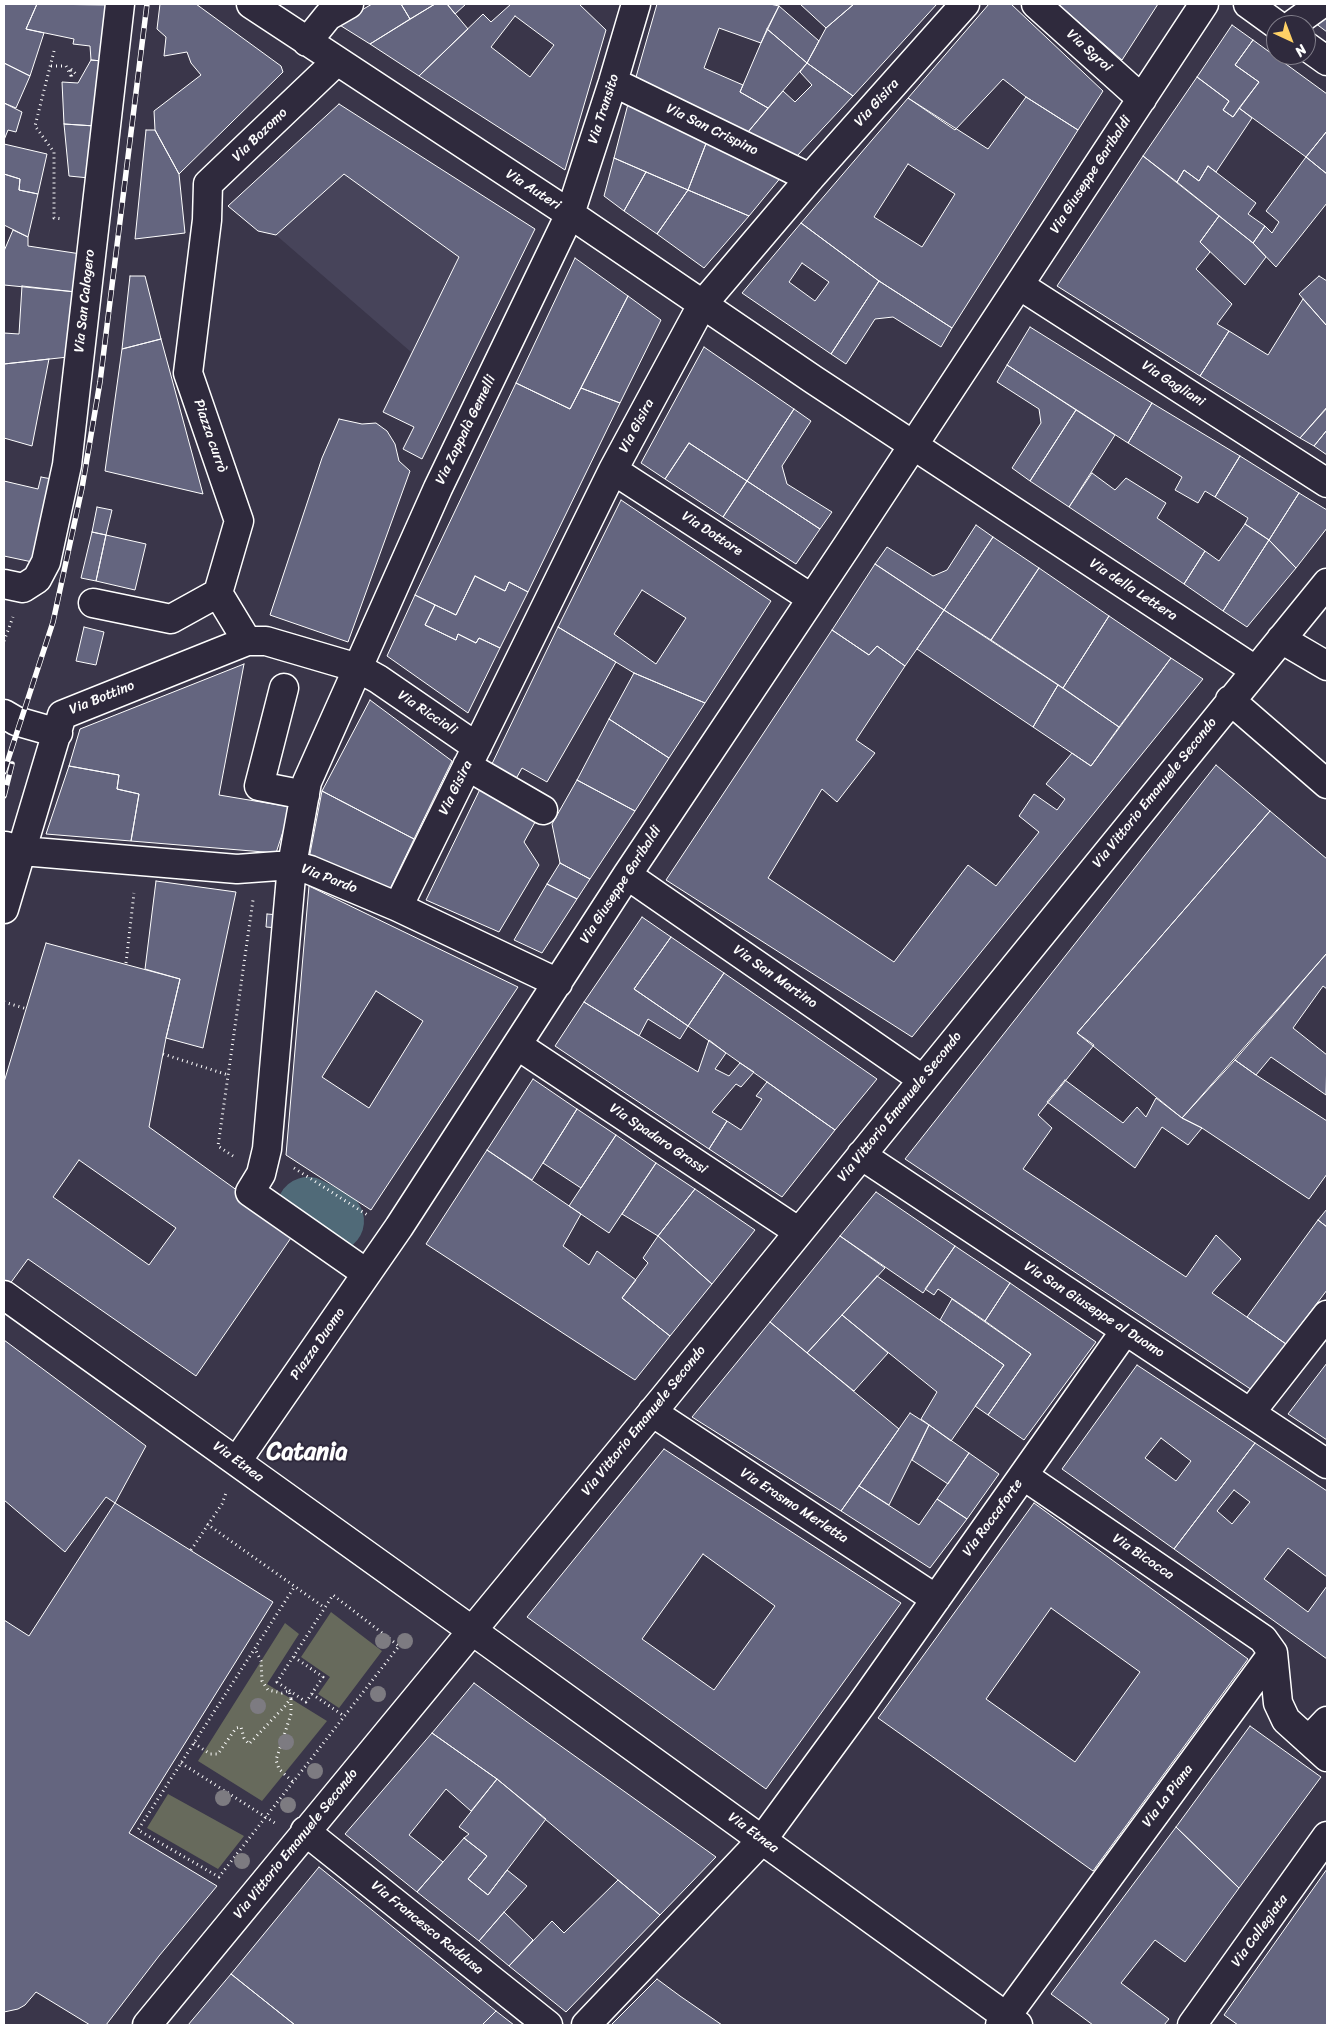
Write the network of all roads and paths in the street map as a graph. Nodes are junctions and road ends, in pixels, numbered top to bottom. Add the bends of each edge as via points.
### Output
1 (120, 4) edge
2 (251, 4) edge
3 (965, 4) edge
4 (1036, 4) edge
5 (1204, 4) edge
6 (1248, 4) edge
7 (1321, 4) edge
8 (333, 8) edge
9 (626, 9) edge
10 (1306, 15) edge
11 (1266, 17) edge
12 (307, 42) junction
13 (54, 51) dead end
14 (1316, 53) edge
15 (338, 61) junction
16 (1327, 61) edge
17 (51, 66) junction
18 (76, 74) dead end
19 (613, 82) junction
20 (1142, 98) junction
21 (810, 178) junction
22 (570, 214) junction
23 (94, 219) junction
24 (206, 220) joint
25 (1019, 285) junction
26 (702, 305) junction
27 (913, 445) junction
28 (613, 470) junction
29 (1327, 482) edge
30 (1327, 583) edge
31 (13, 586) edge
32 (218, 593) junction
33 (811, 598) junction
34 (93, 603) dead end
35 (1281, 639) junction
36 (247, 641) junction
37 (367, 665) junction
38 (1327, 666) edge
39 (1255, 670) junction
40 (284, 688) dead end
41 (1230, 700) junction
42 (4, 714) edge
43 (58, 732) junction
44 (472, 756) junction
45 (1327, 784) edge
46 (305, 795) junction
47 (543, 810) dead end
48 (13, 848) edge
49 (138, 860) junction
50 (292, 865) junction
51 (627, 875) junction
52 (398, 908) junction
53 (4, 909) edge
54 (251, 917) dead end
55 (126, 963) dead end
56 (558, 983) junction
57 (4, 1002) edge
58 (27, 1009) dead end
59 (517, 1045) junction
60 (163, 1054) dead end
61 (228, 1075) junction
62 (922, 1079) junction
63 (218, 1146) dead end
64 (267, 1150) junction
65 (861, 1155) junction
66 (397, 1230) junction
67 (798, 1232) junction
68 (366, 1273) junction
69 (4, 1295) edge
70 (1327, 1315) edge
71 (1125, 1331) junction
72 (652, 1412) junction
73 (1251, 1412) junction
74 (237, 1461) junction
75 (1327, 1464) edge
76 (1024, 1476) junction
77 (222, 1504) dead end
78 (207, 1524) junction
79 (191, 1550) dead end
80 (295, 1586) junction
81 (936, 1599) junction
82 (325, 1608) junction
83 (472, 1630) junction
84 (1268, 1646) junction
85 (254, 1648) junction
86 (294, 1657) junction
87 (289, 1691) junction
88 (312, 1694) junction
89 (291, 1698) junction
90 (344, 1716) junction
91 (1327, 1721) edge
92 (194, 1743) junction
93 (1318, 1749) edge
94 (181, 1763) junction
95 (293, 1782) junction
96 (266, 1817) junction
97 (279, 1826) dead end
98 (305, 1832) junction
99 (1327, 1836) edge
100 (762, 1840) junction
101 (1008, 2022) edge
102 (147, 2025) edge
103 (548, 2025) edge
104 (586, 2025) edge
105 (1192, 2025) edge

1 - 23 street, Via San Calogero
2 - 12 street, Via Auteri
3 - 21 street, Via Gisira
4 - 20 street, Via Sgroi
5 - 20 street, Via Giuseppe Garibaldi
6 - 11 street
7 - 10 street
8 - 12 street
9 - 19 street, Via Transito
12 - 15 street, Via Auteri
13 - 17 path
14 - 16 street
15 - 22 street, Via Auteri
15 - 24 street, Via Bozomo via 208,184
17 - 18 path via 66,66 72,78 70,68
17 - 23 path via 35,126 54,152 54,218
19 - 21 street, Via San Crispino
19 - 22 street, Via Transito
20 - 25 street, Via Giuseppe Garibaldi
21 - 26 street, Via Gisira
22 - 26 street, Via Auteri
22 - 37 street, Via Zappalà Gemelli via 438,488
23 - 31 street, Via San Calogero via 67,465 46,562 36,579
24 - 32 street, Piazza currò via 188,373 239,521
25 - 27 street, Via Giuseppe Garibaldi
25 - 29 street, Via Gagliani
26 - 27 street, Via Auteri
26 - 28 street, Via Gisira
27 - 33 street, Via Giuseppe Garibaldi
27 - 39 street, Via della Lettera
28 - 33 street, Via Dottore
28 - 44 street, Via Gisira
30 - 35 street, Via Vittorio Emanuele Secondo
32 - 34 street via 171,619
32 - 36 street
33 - 51 street, Via Giuseppe Garibaldi
35 - 38 street
35 - 39 street, Via Vittorio Emanuele Secondo
36 - 37 street, Via Riccioli via 266,641
36 - 43 street, Via Bottino via 62,714
37 - 44 street, Via Riccioli
37 - 46 street, Via Zappalà Gemelli via 308,782
39 - 41 street, Via Vittorio Emanuele Secondo
40 - 46 street via 259,786
41 - 45 street
41 - 62 street, Via Vittorio Emanuele Secondo
42 - 43 street via 16,721
43 - 48 street, Via Bottino
44 - 47 street, Via Riccioli
44 - 52 street, Via Gisira
46 - 50 street, Via Zappalà Gemelli
48 - 49 street, Via Pardo
48 - 53 street, Via Bottino
49 - 50 street, Via Pardo via 237,869
49 - 55 path
50 - 52 street, Via Pardo
50 - 64 street, Via Zappalà Gemelli
51 - 56 street, Via Giuseppe Garibaldi
51 - 62 street, Via San Martino
52 - 56 street, Via Pardo
54 - 61 path
56 - 59 street, Via Giuseppe Garibaldi
57 - 58 path
59 - 66 street, Via Giuseppe Garibaldi
59 - 67 street, Via Spadaro Grassi
60 - 61 path
61 - 63 path
62 - 65 street, Via Vittorio Emanuele Secondo
64 - 66 path
64 - 68 street, Via Zappalà Gemelli via 261,1174 250,1192
65 - 67 street, Via Vittorio Emanuele Secondo
65 - 71 street, Via San Giuseppe al Duomo
66 - 68 street, Piazza Duomo
67 - 72 street, Via Vittorio Emanuele Secondo
68 - 74 street, Piazza Duomo
69 - 74 street, Via Etnea
70 - 73 street
71 - 73 street, Via San Giuseppe al Duomo
71 - 76 street, Via Roccaforte
72 - 81 street, Via Erasmo Merletta
72 - 83 street, Via Vittorio Emanuele Secondo
73 - 75 street, Via San Giuseppe al Duomo
74 - 83 street, Via Etnea
76 - 81 street, Via Roccaforte
76 - 84 street, Via Bicocca
77 - 78 path
78 - 79 path
78 - 80 path
80 - 82 path
80 - 85 path
81 - 100 street, Via Roccaforte
82 - 86 path
82 - 90 path via 333,1595 399,1646
83 - 98 street, Via Vittorio Emanuele Secondo
83 - 100 street, Via Etnea
84 - 93 street via 1278,1703 1286,1720
84 - 101 street, Via La Piana via 1231,1711 1106,1880
85 - 87 path via 261,1662 262,1681 268,1690
85 - 92 path
86 - 87 path via 277,1682
86 - 88 path via 323,1676
87 - 88 path via 306,1702
87 - 89 path
88 - 90 path
89 - 92 path via 248,1744 241,1727 236,1728 218,1754 210,1754
89 - 95 path via 291,1714 276,1760 279,1769
90 - 95 path
91 - 93 street
92 - 94 path
94 - 96 path
94 - 96 path via 138,1830 219,1877
95 - 96 path
96 - 97 path
98 - 102 street, Via Vittorio Emanuele Secondo
98 - 103 street, Via Francesco Raddusa
99 - 105 street, Via Collegiata
100 - 101 street, Via Etnea
100 - 104 street, Via Roccaforte

